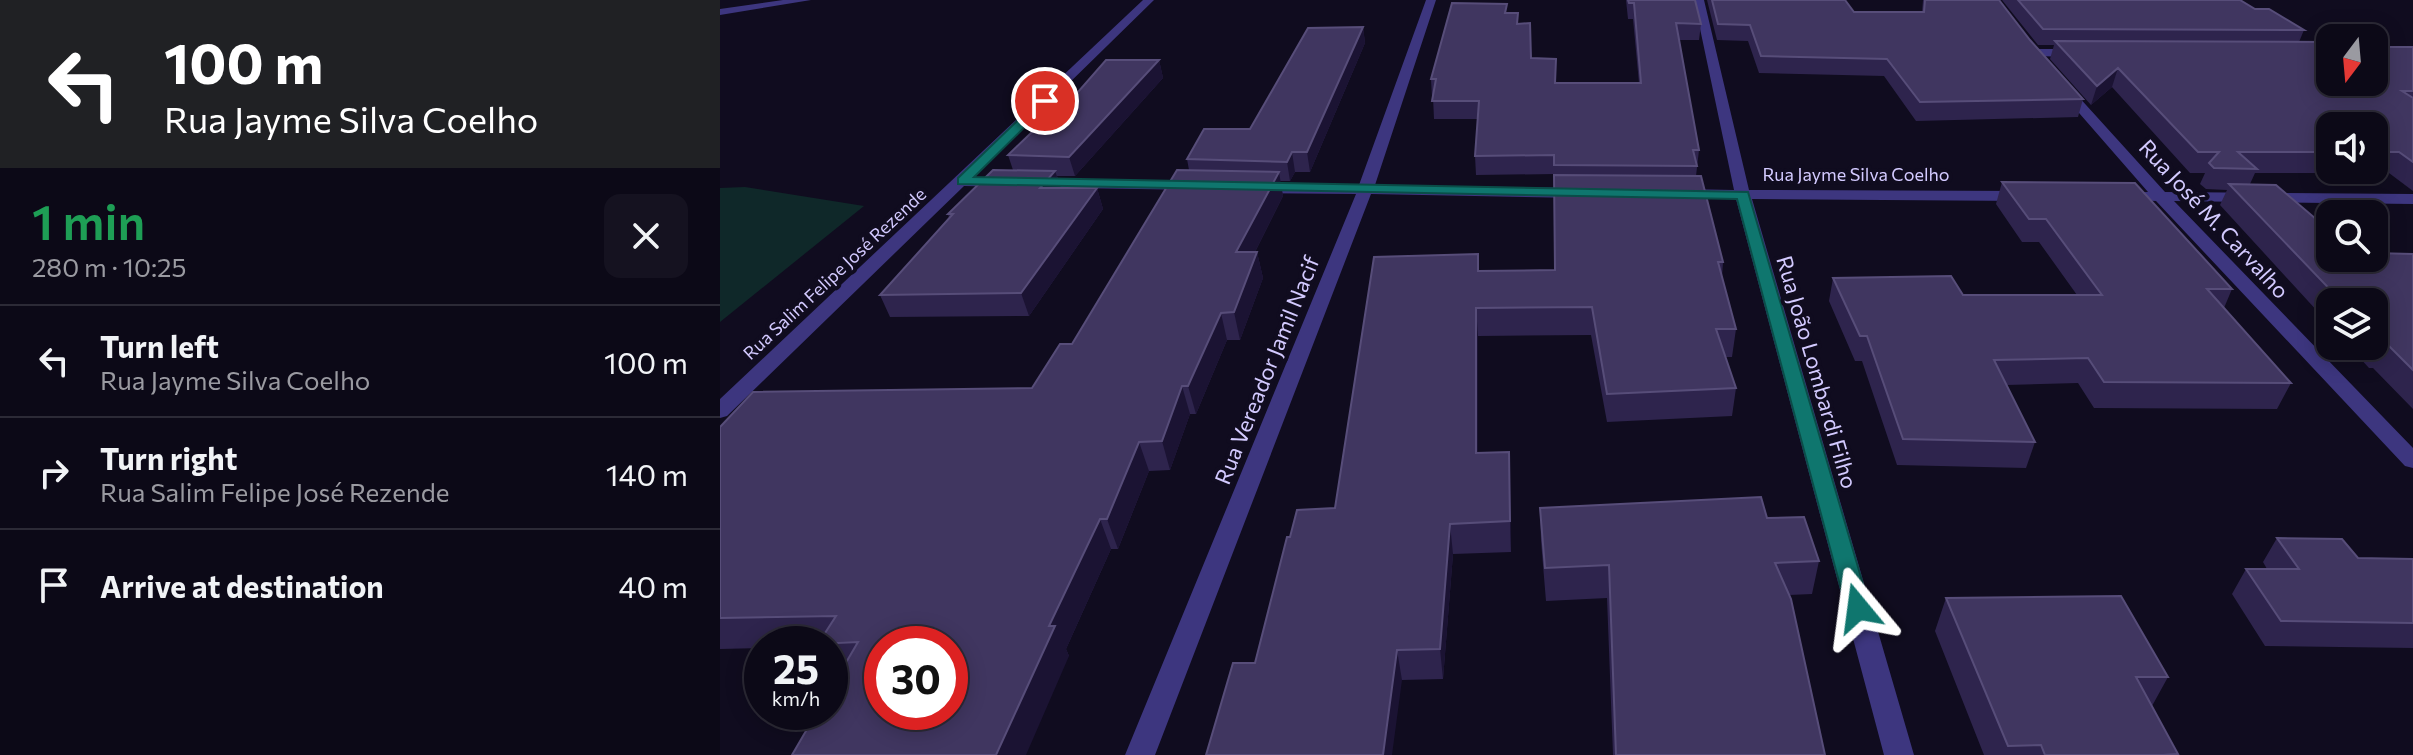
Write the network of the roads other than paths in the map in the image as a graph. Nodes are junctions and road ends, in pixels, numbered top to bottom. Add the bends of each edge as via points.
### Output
1 (806, 0) edge
2 (1149, 0) edge
3 (1431, 0) edge
4 (1699, 0) edge
5 (720, 12) edge
6 (2095, 53) edge
7 (962, 181) junction
8 (1210, 187) edge
9 (1241, 188) edge
10 (1365, 191) junction
11 (1601, 193) edge
12 (1664, 194) edge
13 (1743, 195) junction
14 (2036, 196) edge
15 (2098, 196) edge
16 (2160, 196) junction
17 (2413, 199) edge
18 (720, 411) edge
19 (2413, 461) edge
20 (1140, 755) edge
21 (1899, 755) edge

1 - 5 street
2 - 7 street, Rua Salim Felipe José Rezende
3 - 10 street, Rua Vereador Jamil Nacif
4 - 13 street, Rua João Lombardi Filho
6 - 16 street, Rua José M. Carvalho via 2028,47
7 - 8 street
7 - 18 street, Rua Salim Felipe José Rezende
9 - 10 street
10 - 11 street
10 - 20 street, Rua Vereador Jamil Nacif
12 - 13 street, Rua Jayme Silva Coelho
13 - 14 street, Rua Jayme Silva Coelho
13 - 21 street, Rua João Lombardi Filho
15 - 16 street
16 - 17 street
16 - 19 street, Rua José M. Carvalho

